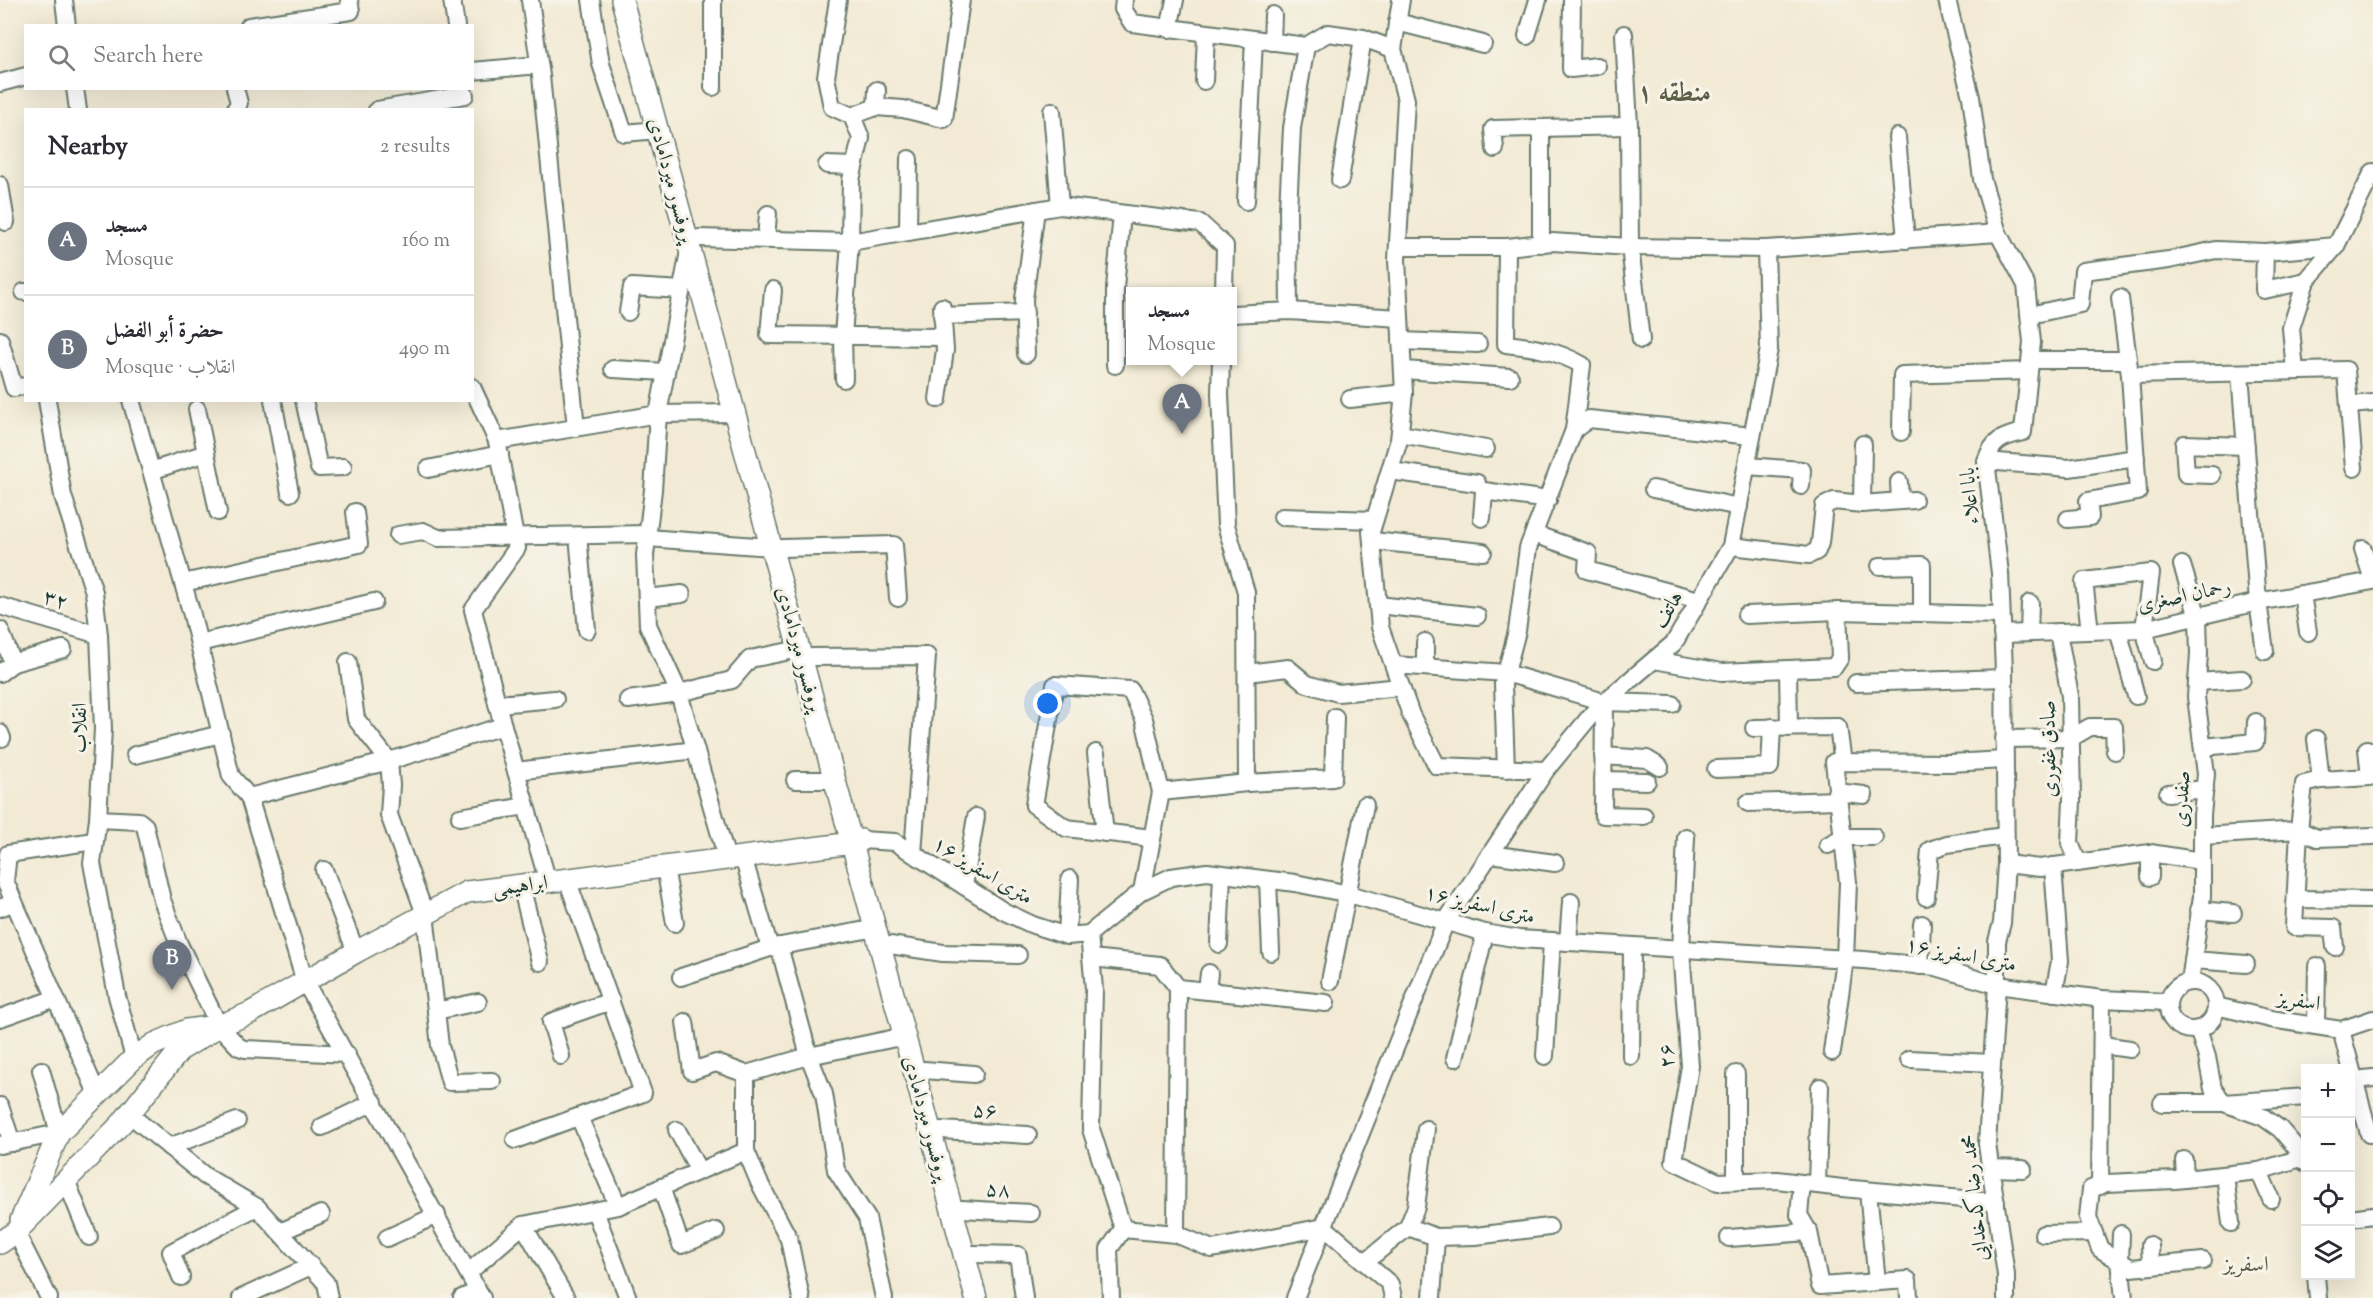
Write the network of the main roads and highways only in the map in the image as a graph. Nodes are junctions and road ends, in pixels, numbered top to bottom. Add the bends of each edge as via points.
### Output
1 (622, 0) edge
2 (636, 0) edge
3 (694, 243) junction
4 (806, 653) junction
5 (857, 842) junction
6 (219, 1026) junction
7 (98, 1096) junction
8 (125, 1118) junction
9 (8, 1238) edge
10 (976, 1298) edge
11 (986, 1298) edge

1 - 3 main road, پروفسور میردامادی
2 - 3 main road, پروفسور میردامادی
3 - 4 main road, پروفسور میردامادی
4 - 5 main road, پروفسور میردامادی
4 - 5 main road, پروفسور میردامادی via 836,780
5 - 6 main road, ابراهیمی via 467,892 250,1013
5 - 10 main road, پروفسور میردامادی via 876,928
5 - 11 main road, پروفسور میردامادی via 890,945
6 - 7 main road via 187,1030 154,1044
6 - 8 main road via 175,1054
7 - 8 main road via 102,1112 114,1121
7 - 9 main road via 59,1133
8 - 9 main road

